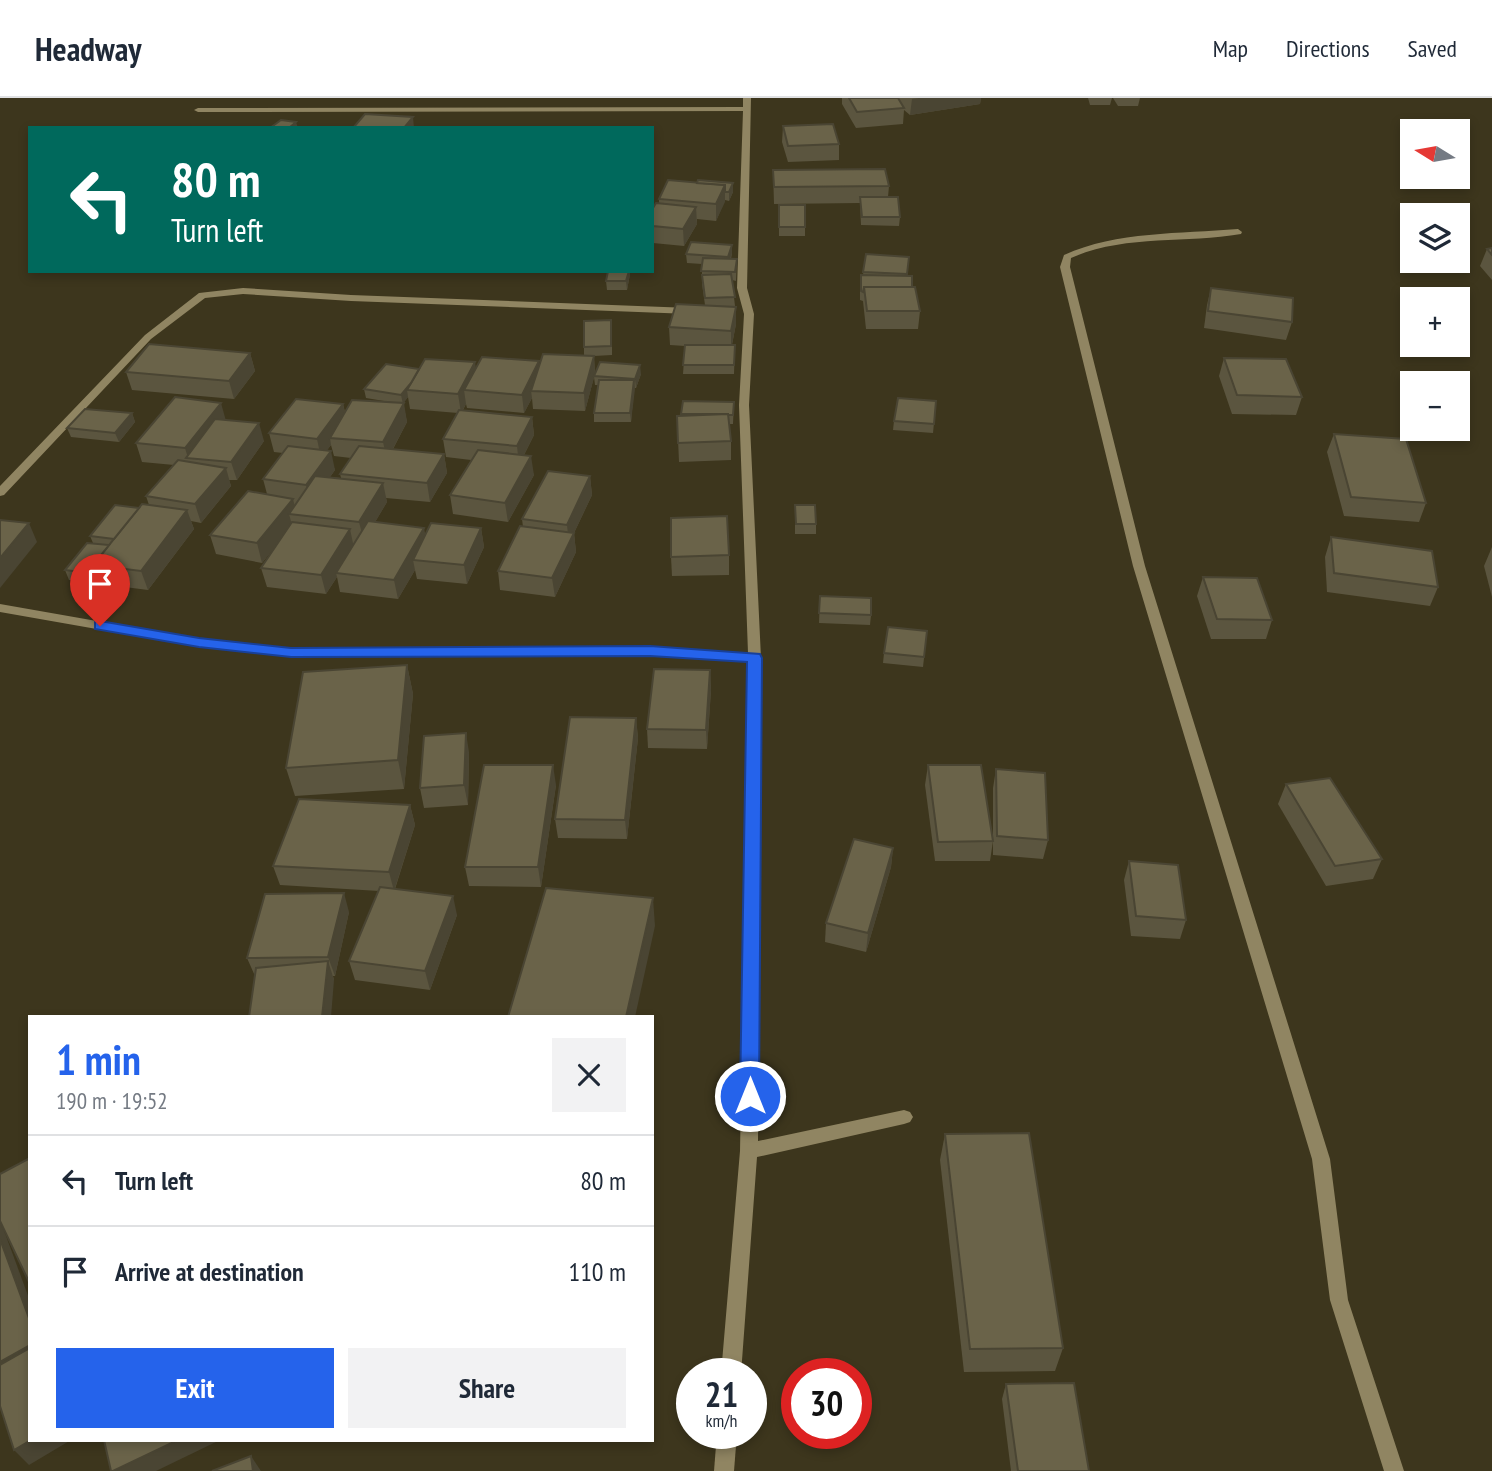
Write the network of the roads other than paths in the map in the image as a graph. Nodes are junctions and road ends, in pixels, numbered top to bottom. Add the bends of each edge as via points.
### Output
1 (747, 104) edge
2 (198, 110) dead end
3 (1238, 232) dead end
4 (707, 312) edge
5 (0, 493) edge
6 (0, 608) edge
7 (755, 658) junction
8 (904, 1117) dead end
9 (749, 1151) junction
10 (732, 1358) edge
11 (726, 1449) edge
12 (724, 1471) edge
13 (1394, 1471) edge

1 - 2 street
1 - 7 street via 742,313
3 - 13 street via 1118,243 1075,252 1067,257 1065,267 1139,566 1321,1159 1339,1300
4 - 5 street via 243,291 202,295 148,337
6 - 7 street via 199,643 291,653 650,651
7 - 9 street
8 - 9 street
9 - 10 street
11 - 12 street

